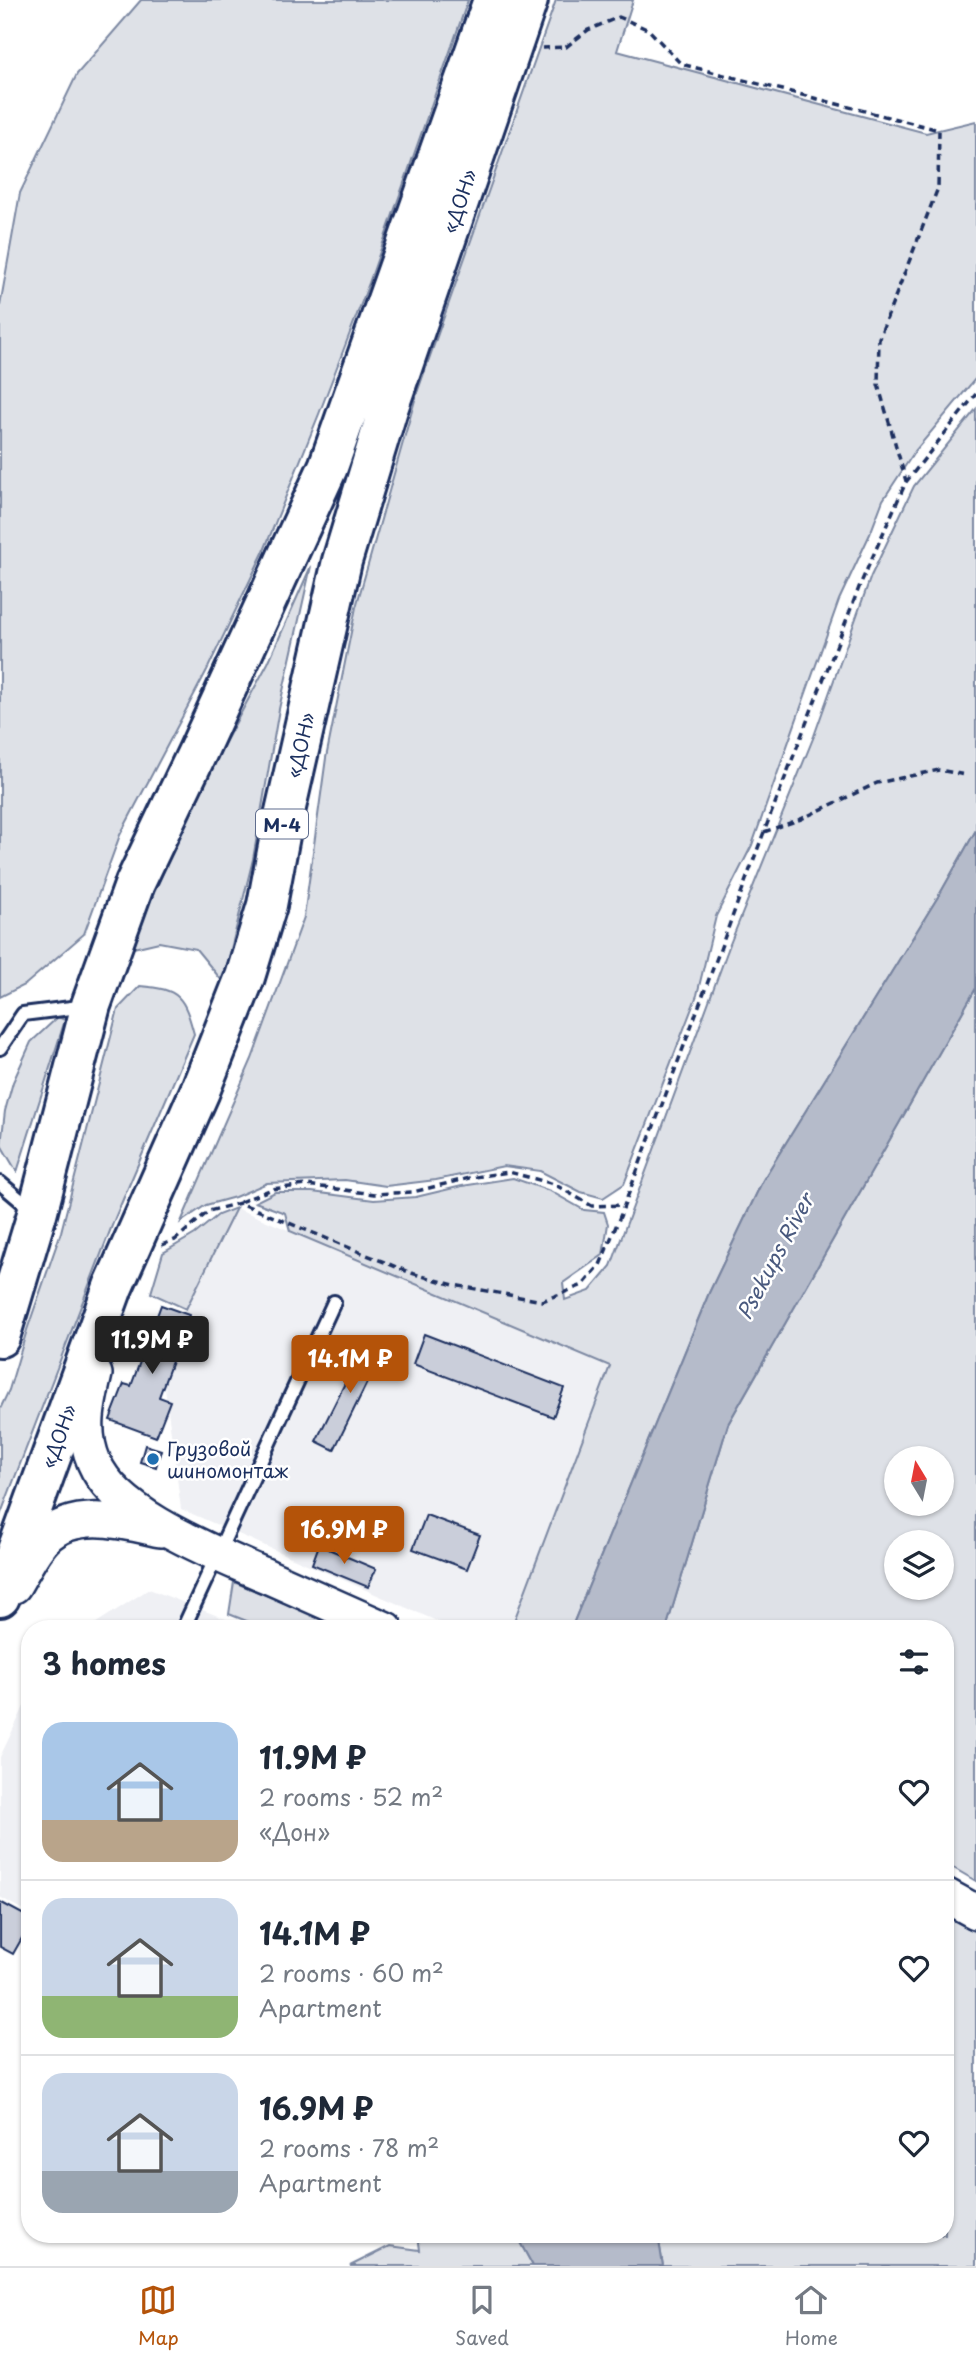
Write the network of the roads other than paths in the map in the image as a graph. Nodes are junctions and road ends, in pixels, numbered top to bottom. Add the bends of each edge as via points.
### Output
1 (493, 0) edge
2 (522, 17) edge
3 (91, 1005) junction
4 (0, 1048) edge
5 (0, 1183) edge
6 (37, 1214) junction
7 (20, 1270) junction
8 (120, 1272) junction
9 (334, 1302) dead end
10 (0, 1317) edge
11 (0, 1337) edge
12 (169, 1532) junction
13 (218, 1554) junction
14 (0, 1597) edge
15 (0, 1612) edge
16 (187, 1620) edge
17 (366, 1620) edge
18 (954, 1900) edge
19 (976, 1912) edge

1 - 3 highway, «ДОН» via 328,467 135,883
2 - 8 highway, «ДОН» / М-4 via 388,409 342,561 267,905 245,977
3 - 4 lane via 23,1014
3 - 6 highway, «ДОН»
5 - 6 lane
6 - 7 highway, «ДОН»
7 - 10 lane
7 - 11 highway, «ДОН»
8 - 12 main road, М-4 via 86,1414 87,1442 103,1478
8 - 14 highway, «ДОН» / М-4
9 - 13 lane
12 - 13 main road
12 - 15 main road via 96,1519 58,1529 44,1539
13 - 16 lane
13 - 17 main road
18 - 19 main road

